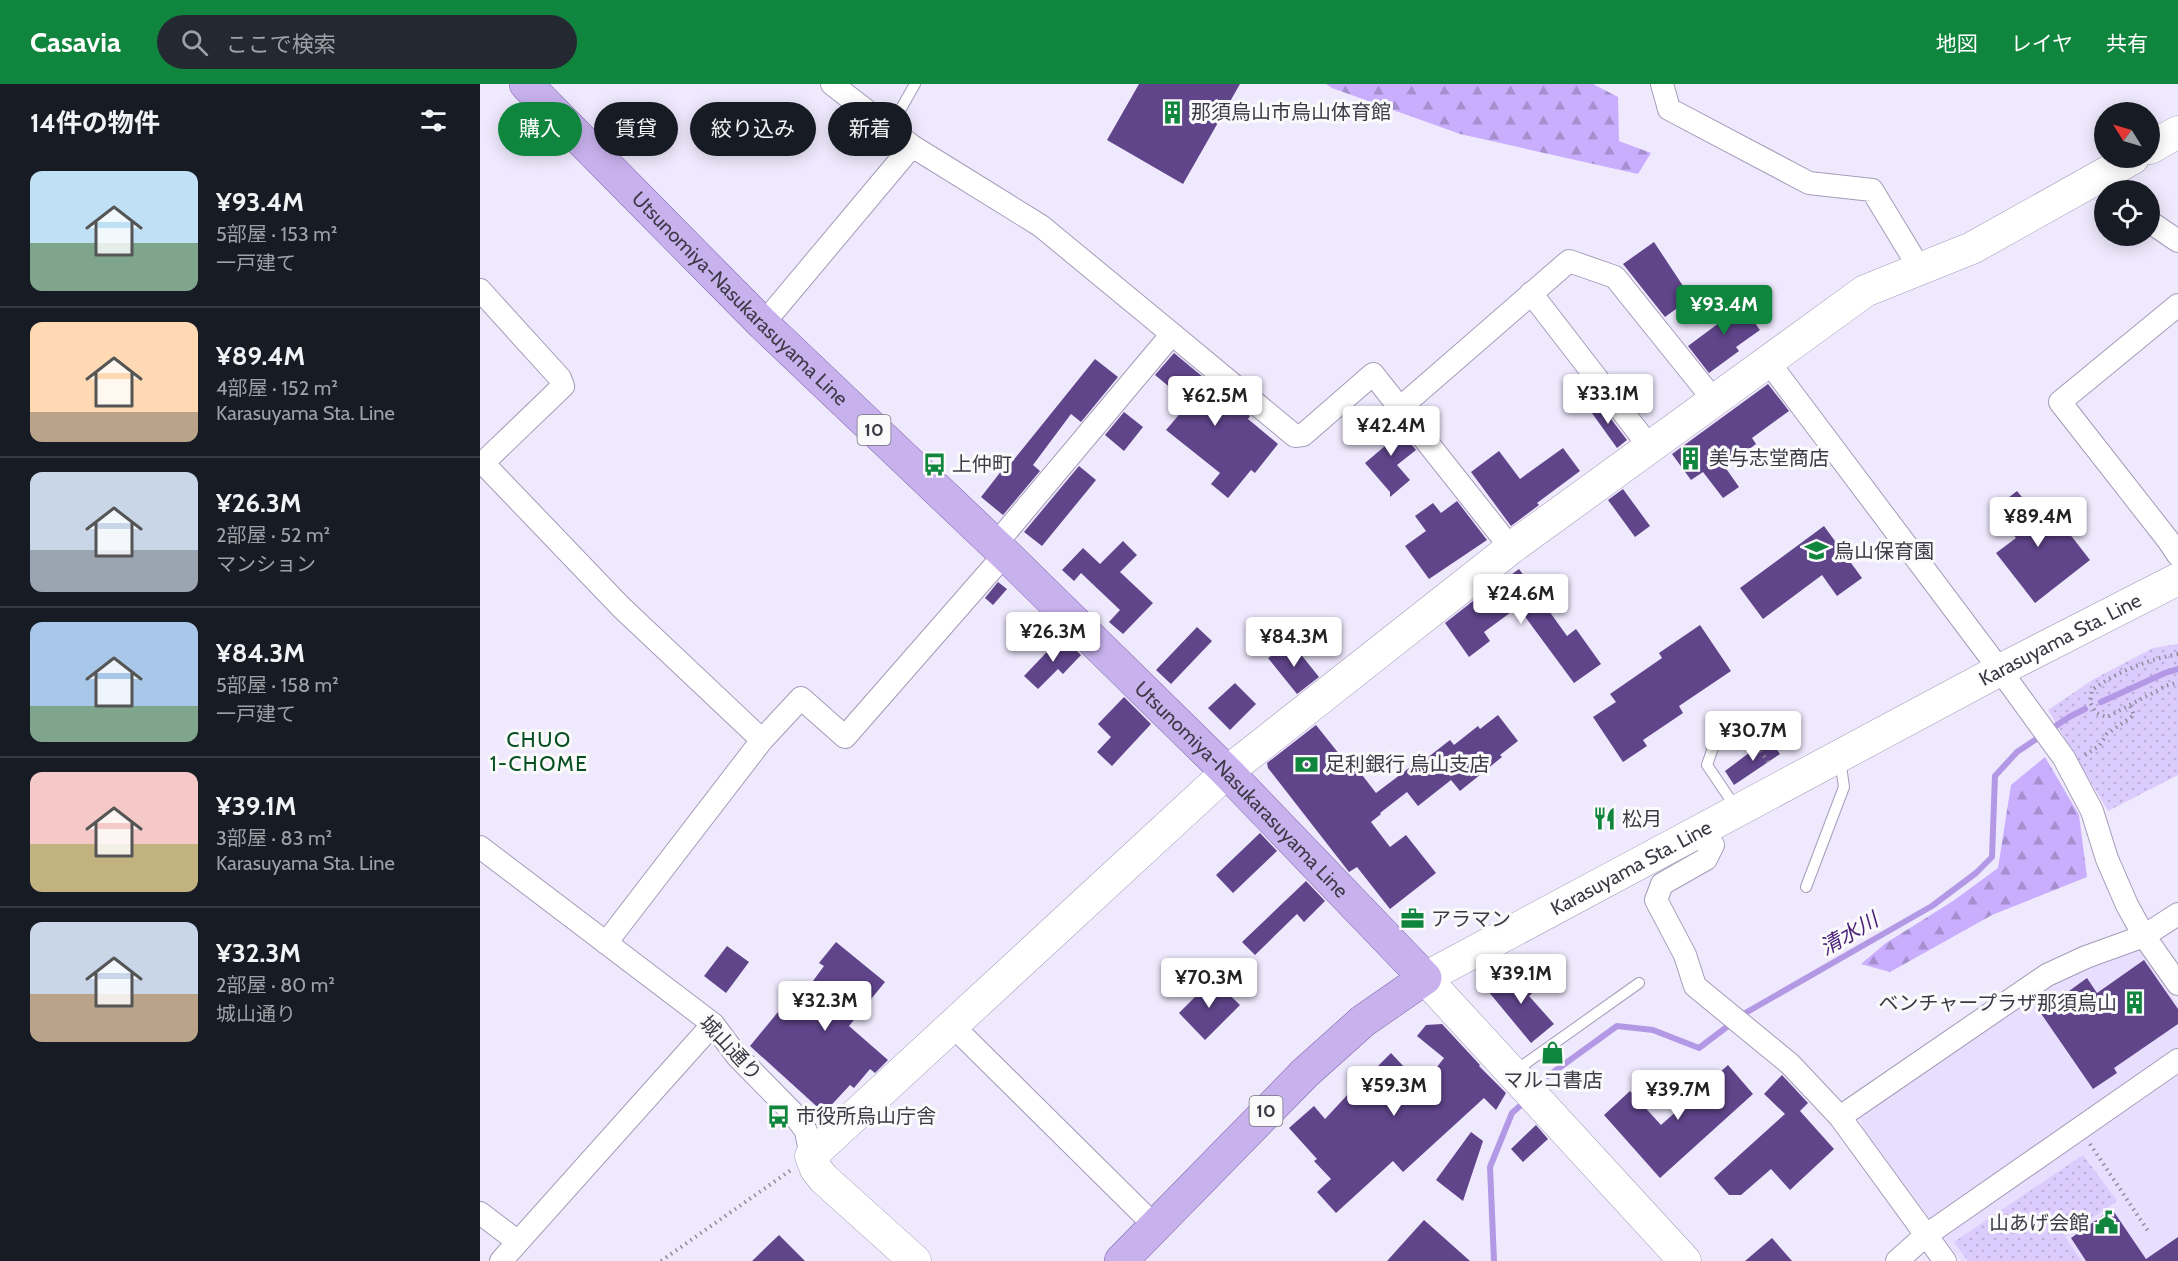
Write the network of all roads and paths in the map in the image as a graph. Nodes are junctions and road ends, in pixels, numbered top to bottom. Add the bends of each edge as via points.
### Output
1 (526, 84) edge
2 (832, 84) edge
3 (915, 84) edge
4 (1662, 84) edge
5 (856, 102) edge
6 (905, 102) edge
7 (2178, 132) edge
8 (2160, 142) edge
9 (912, 146) edge
10 (904, 156) edge
11 (2120, 173) edge
12 (2160, 229) edge
13 (2178, 241) edge
14 (1920, 269) junction
15 (480, 290) edge
16 (1532, 293) junction
17 (2178, 305) edge
18 (763, 324) junction
19 (1172, 334) junction
20 (1767, 360) junction
21 (1713, 399) junction
22 (1401, 407) junction
23 (1649, 446) junction
24 (1511, 548) junction
25 (1000, 550) junction
26 (2178, 555) edge
27 (2178, 579) edge
28 (2178, 654) edge
29 (2000, 670) junction
30 (2178, 682) edge
31 (2130, 706) junction
32 (1747, 731) dead end
33 (1716, 739) dead end
34 (762, 741) junction
35 (1839, 756) junction
36 (2068, 766) junction
37 (1227, 772) junction
38 (1784, 786) junction
39 (1738, 811) junction
40 (1704, 828) junction
41 (480, 847) edge
42 (1806, 887) dead end
43 (2178, 914) edge
44 (2144, 936) junction
45 (606, 943) junction
46 (1425, 978) junction
47 (1639, 983) dead end
48 (2178, 984) edge
49 (713, 1024) junction
50 (952, 1026) junction
51 (2178, 1060) edge
52 (1514, 1072) junction
53 (1840, 1117) junction
54 (2090, 1143) dead end
55 (811, 1156) junction
56 (480, 1213) edge
57 (1155, 1226) junction
58 (2148, 1231) dead end
59 (1925, 1236) junction
60 (517, 1241) junction
61 (900, 1256) edge
62 (501, 1261) edge
63 (661, 1261) edge
64 (1121, 1261) edge
65 (1685, 1261) edge
66 (1897, 1261) edge
67 (1945, 1261) edge

1 - 18 main road, Utsunomiya-Nasukarasuyama Line / 10
2 - 5 street
3 - 6 lane
4 - 14 street via 1669,109 1809,183 1872,190
7 - 8 street
9 - 19 street via 1041,226
10 - 18 street
11 - 14 street via 1972,248
12 - 13 street
14 - 20 street via 1865,291
15 - 34 street via 560,378 562,386 483,462 621,607
16 - 21 street via 1569,261 1615,277
16 - 22 street
16 - 23 street
17 - 26 street via 2060,402
18 - 25 main road, Utsunomiya-Nasukarasuyama Line / 10
19 - 22 street via 1295,436 1302,435 1372,374
19 - 25 street
20 - 21 street
20 - 29 street
21 - 23 street
22 - 24 street
23 - 24 street
24 - 37 street
25 - 34 street via 845,737 801,698
25 - 37 main road, Utsunomiya-Nasukarasuyama Line / 10
27 - 29 street, Karasuyama Sta. Line
28 - 31 path via 2153,659 2092,690 2090,702 2096,713 2107,717
29 - 35 street, Karasuyama Sta. Line
29 - 36 street
30 - 31 path
31 - 36 path via 2134,715 2107,734 2099,746
32 - 38 path
33 - 39 lane via 1707,765
34 - 45 street
35 - 38 street, Karasuyama Sta. Line
35 - 42 lane via 1844,787
36 - 44 street via 2092,812 2107,860
37 - 46 main road, Utsunomiya-Nasukarasuyama Line / 10
37 - 50 street
38 - 39 street, Karasuyama Sta. Line
39 - 40 street, Karasuyama Sta. Line
40 - 46 street, Karasuyama Sta. Line
40 - 53 street via 1713,845 1706,859 1662,884 1656,900 1685,955 1695,986 1790,1064
41 - 45 street, 城山通り
43 - 44 street
44 - 48 street
44 - 53 street via 2047,975
45 - 49 street, 城山通り
46 - 52 street
46 - 57 main road, 10 via 1364,1021 1305,1073
47 - 52 lane
49 - 55 street, 城山通り via 737,1056 802,1124
49 - 60 street
50 - 55 street
50 - 57 street
51 - 59 street
52 - 65 street
53 - 59 street
54 - 58 path
55 - 61 street, 城山通り via 823,1178
55 - 63 path
56 - 60 street
57 - 64 main road, 10
59 - 66 street
59 - 67 street
60 - 62 street

